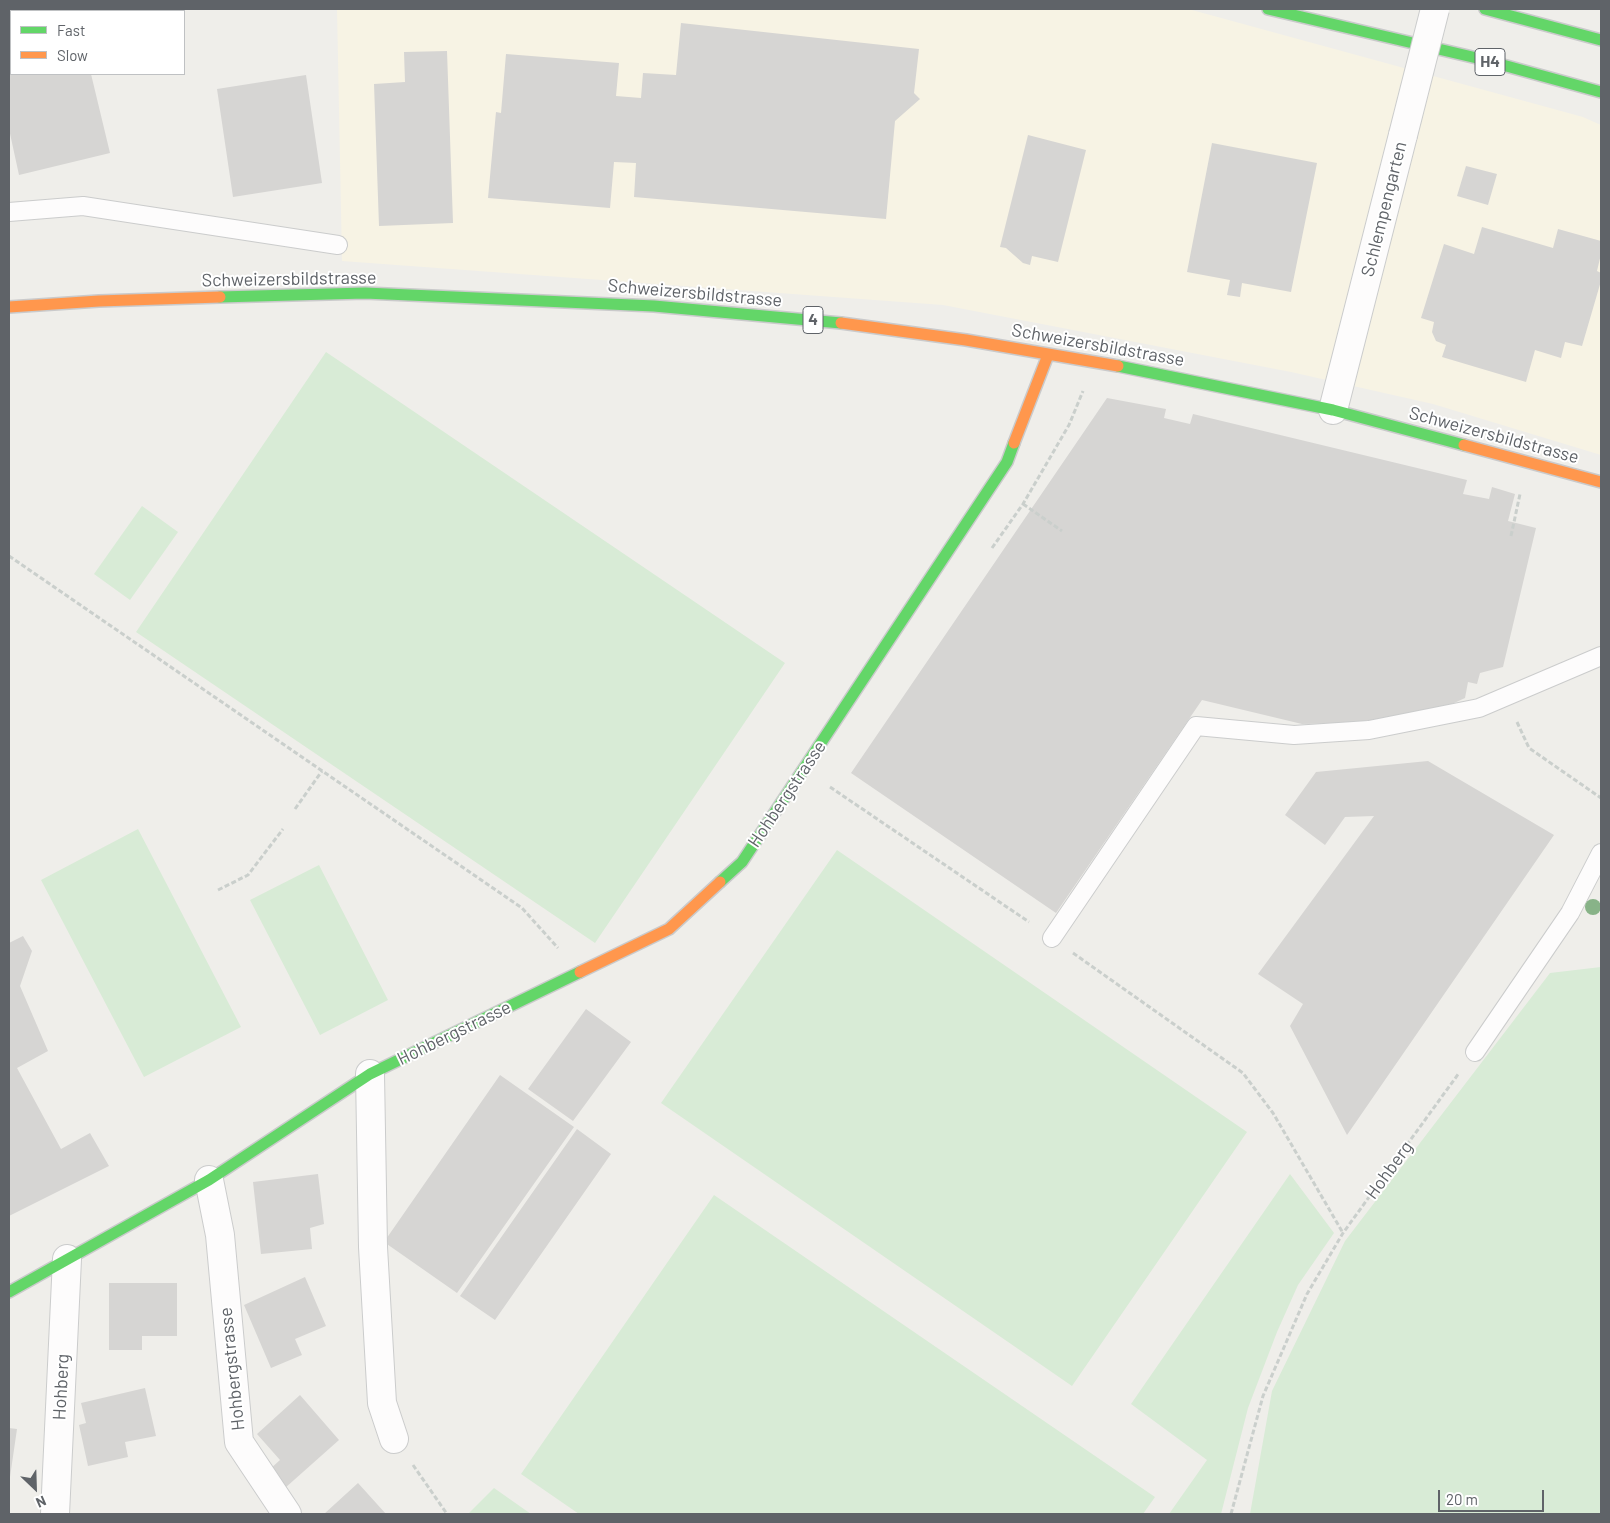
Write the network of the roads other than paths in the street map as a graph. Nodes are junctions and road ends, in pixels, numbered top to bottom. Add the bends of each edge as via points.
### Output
1 (1268, 9) edge
2 (1435, 9) edge
3 (1485, 9) edge
4 (1601, 40) edge
5 (1601, 92) edge
6 (9, 212) edge
7 (338, 245) dead end
8 (9, 307) edge
9 (1048, 355) junction
10 (1333, 410) junction
11 (1601, 482) edge
12 (1601, 656) edge
13 (1601, 853) edge
14 (1052, 938) road end
15 (1474, 1052) road end
16 (370, 1074) junction
17 (209, 1180) junction
18 (67, 1259) junction
19 (9, 1292) edge
20 (394, 1439) road end
21 (55, 1514) edge
22 (287, 1514) edge

1 - 5 main road, H4 via 1480,59
2 - 10 street, Schlempengarten, bridge
3 - 4 main road
6 - 7 lane via 83,206
8 - 9 main road, Schweizersbildstrasse / 4 via 345,293 466,296 654,306 840,323
9 - 10 main road, Schweizersbildstrasse / 4 via 1161,373
9 - 16 main road, Hohbergstrasse via 1008,462 742,862 669,929
10 - 11 main road, Schweizersbildstrasse / 4
12 - 14 lane via 1479,708 1369,730 1294,735 1196,726
13 - 15 lane via 1570,913
16 - 17 main road, Hohbergstrasse
16 - 20 street via 373,1246 382,1403
17 - 18 main road, Hohbergstrasse
17 - 22 street, Hohbergstrasse via 220,1235 239,1442
18 - 19 main road, Hohbergstrasse
18 - 21 street, Hohberg

